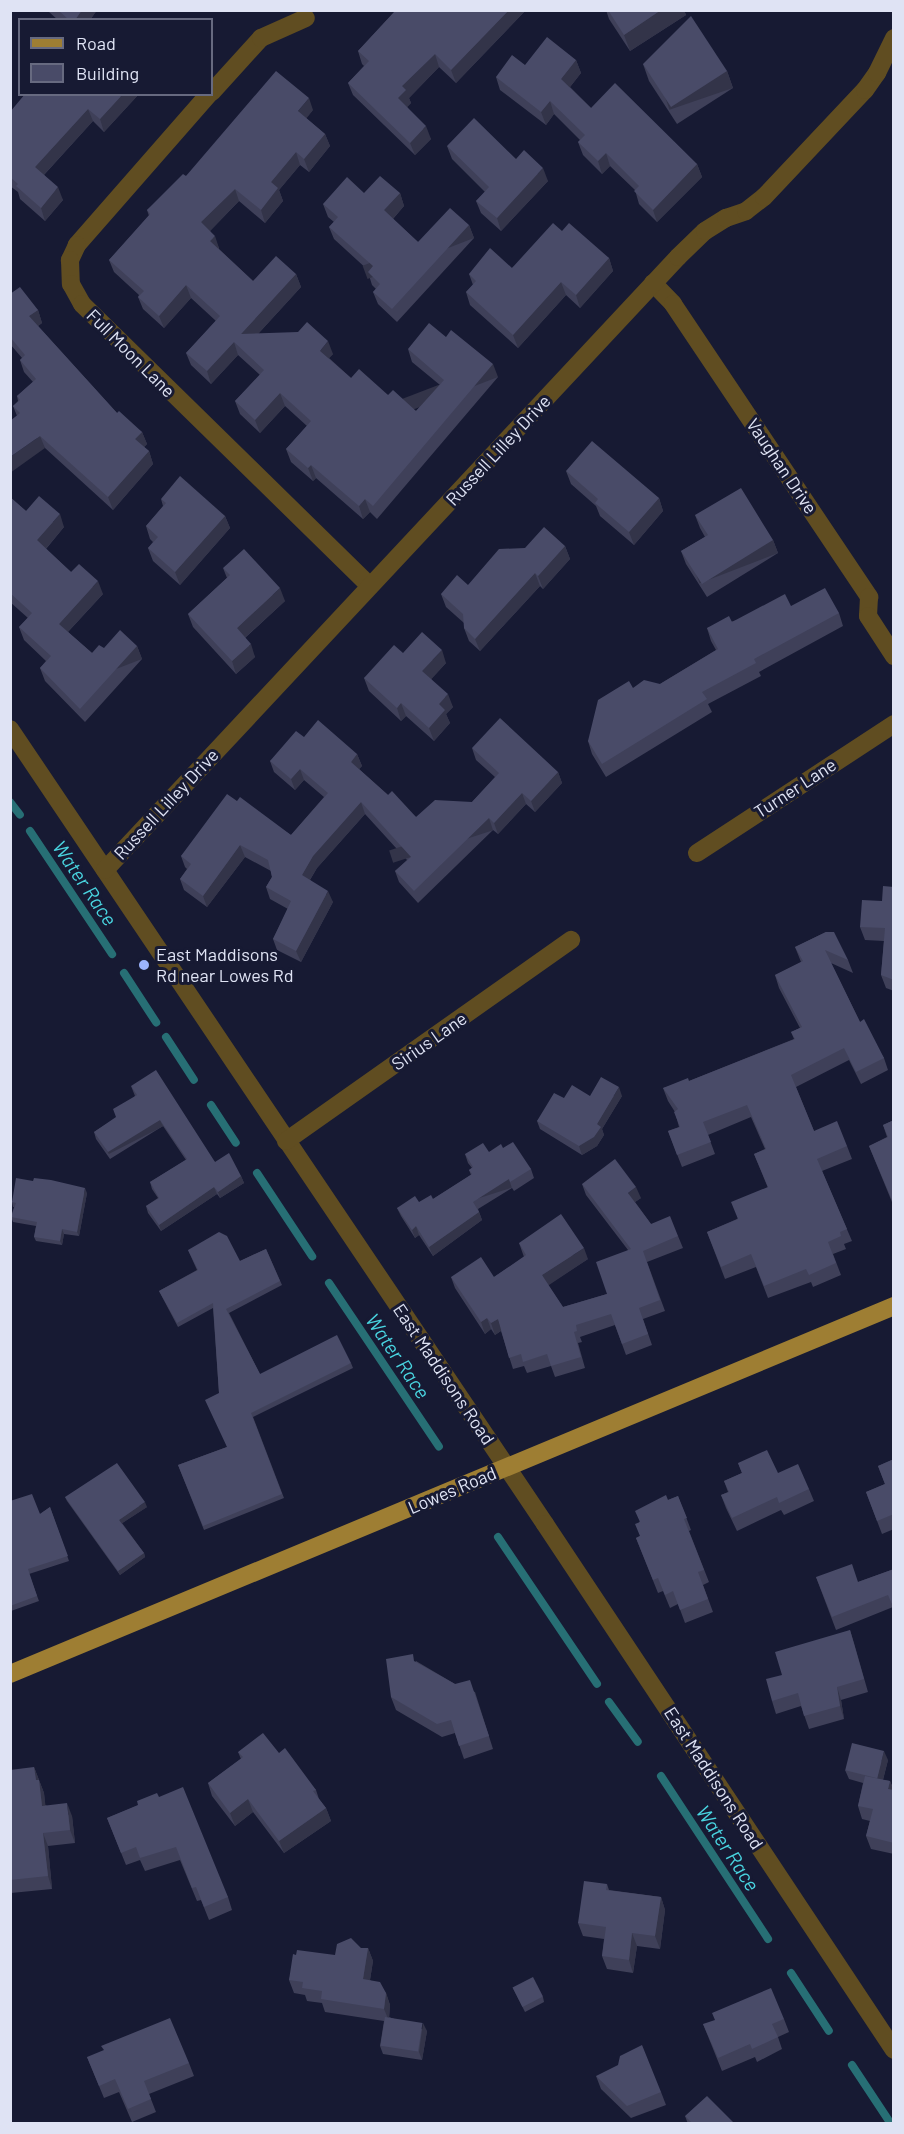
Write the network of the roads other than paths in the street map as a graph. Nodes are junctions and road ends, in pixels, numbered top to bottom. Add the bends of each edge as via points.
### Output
1 (306, 18) dead end
2 (894, 38) edge
3 (213, 90) edge
4 (207, 96) edge
5 (653, 283) junction
6 (370, 586) junction
7 (894, 656) edge
8 (894, 724) edge
9 (10, 729) edge
10 (697, 853) dead end
11 (105, 870) junction
12 (571, 940) dead end
13 (286, 1141) junction
14 (894, 1306) edge
15 (507, 1467) junction
16 (10, 1674) edge
17 (894, 2050) edge

1 - 3 street, Full Moon Lane via 261,38
2 - 5 street, Russell Lilley Drive via 865,90 764,197 746,211 705,231
4 - 6 street, Full Moon Lane via 77,245 70,260 71,284 82,304
5 - 6 street, Russell Lilley Drive
5 - 7 street, Vaughan Drive via 673,304 869,597 868,616
6 - 11 street, Russell Lilley Drive
8 - 10 street, Turner Lane
9 - 11 street, East Maddisons Road
11 - 13 street, East Maddisons Road
12 - 13 street, Sirius Lane
13 - 15 street, East Maddisons Road
14 - 15 main road, Lowes Road
15 - 16 main road, Lowes Road
15 - 17 street, East Maddisons Road

